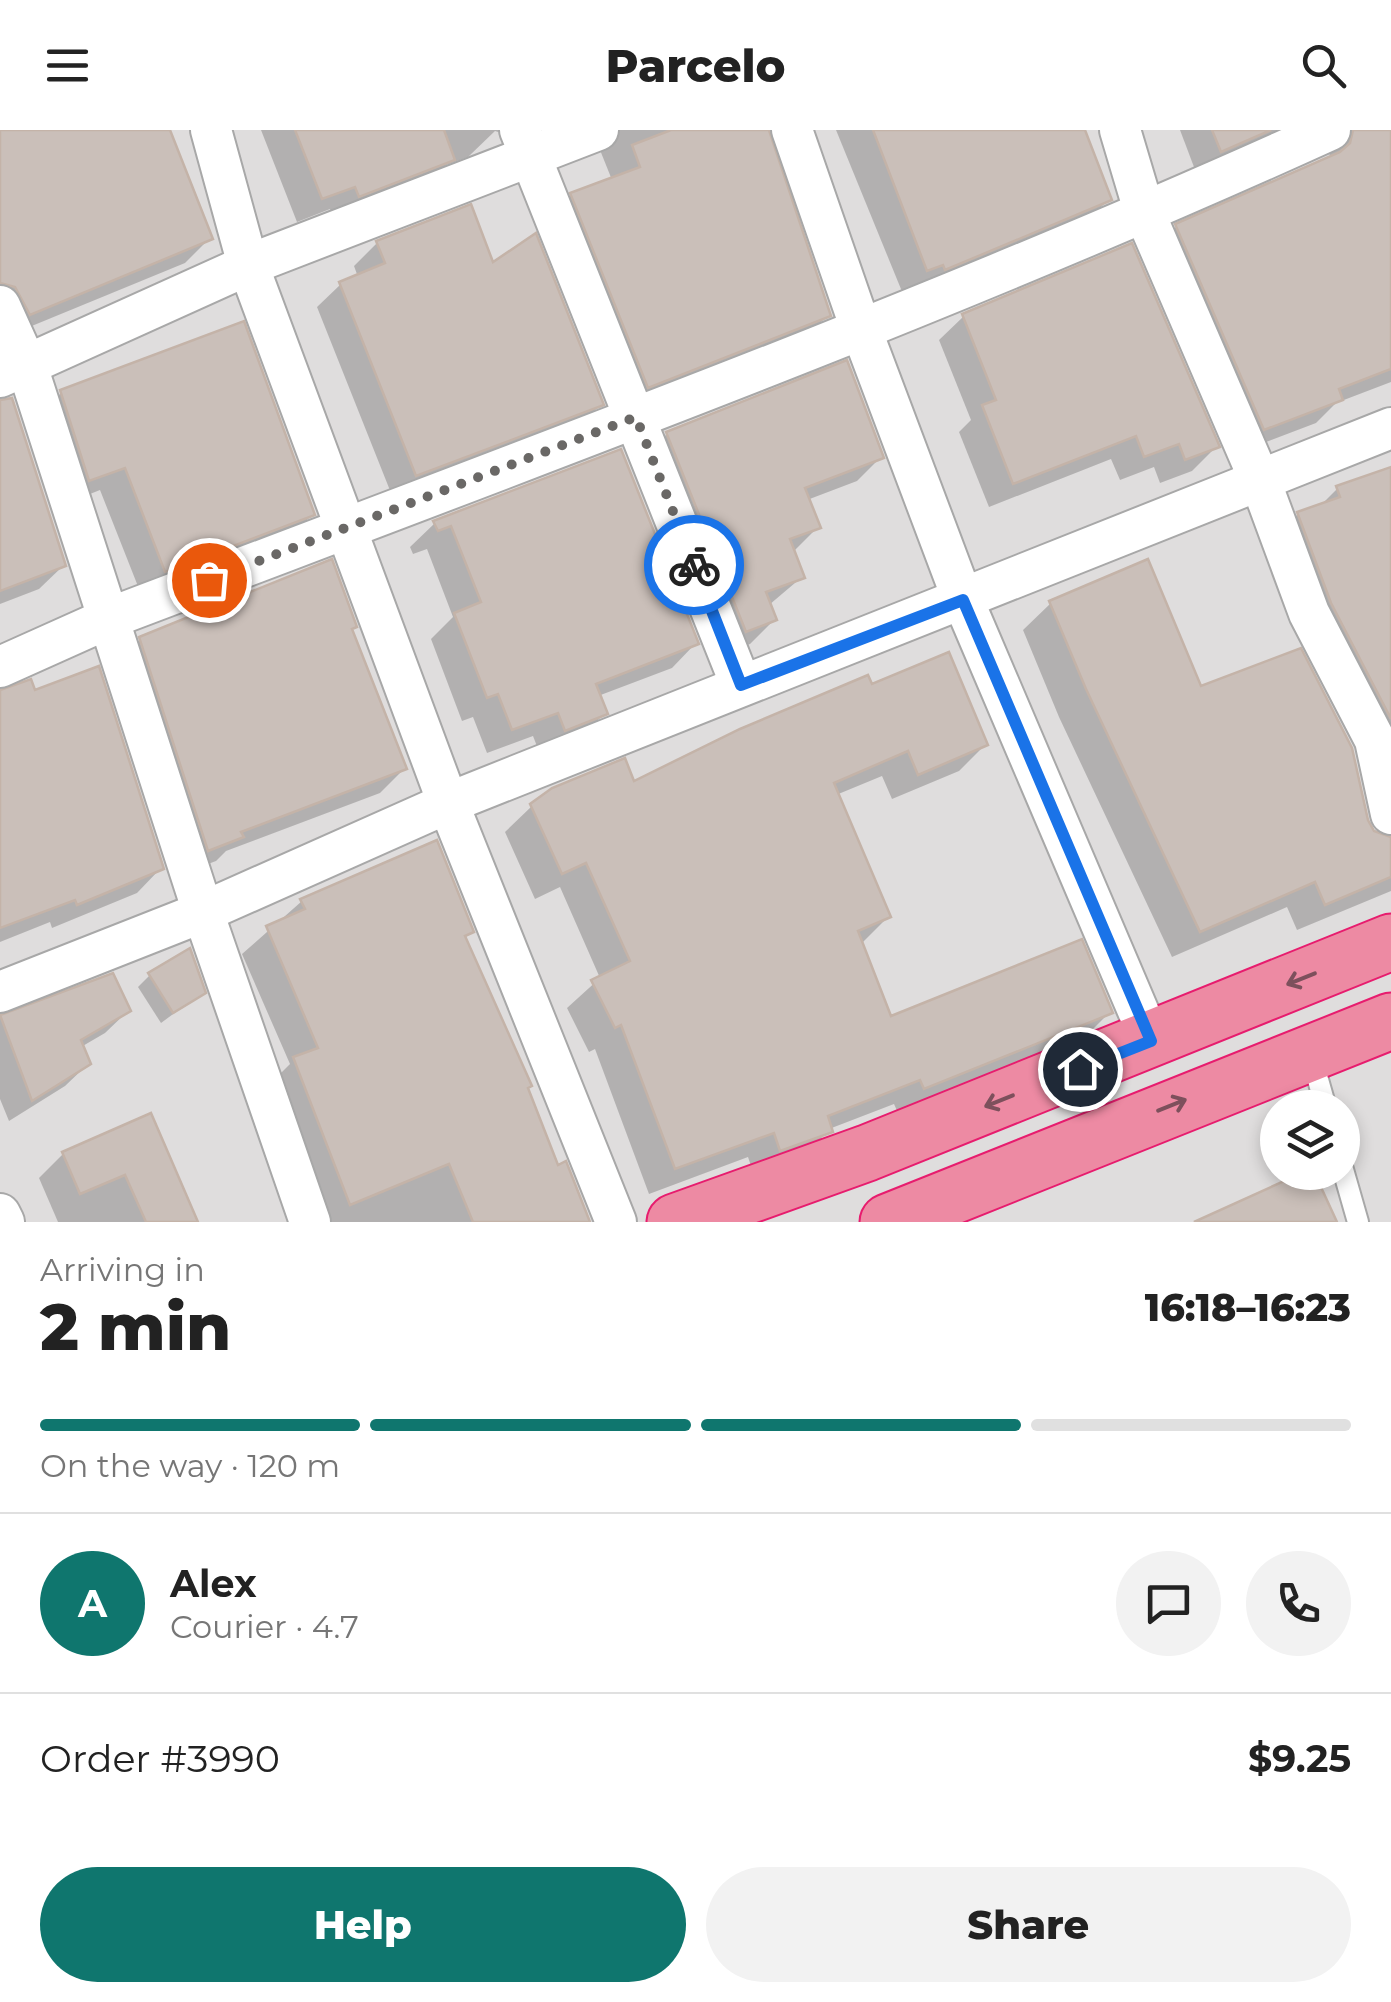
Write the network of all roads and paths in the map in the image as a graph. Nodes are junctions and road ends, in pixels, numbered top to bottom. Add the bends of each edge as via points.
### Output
1 (211, 130) edge
2 (598, 130) edge
3 (792, 130) edge
4 (1120, 130) edge
5 (1330, 130) edge
6 (525, 145) edge
7 (1146, 214) junction
8 (248, 264) junction
9 (0, 306) edge
10 (860, 329) junction
11 (13, 372) edge
12 (636, 417) junction
13 (1391, 428) edge
14 (1261, 482) junction
15 (346, 528) junction
16 (963, 600) junction
17 (106, 619) junction
18 (0, 667) edge
19 (741, 685) junction
20 (448, 803) junction
21 (1391, 814) edge
22 (203, 912) junction
23 (1391, 942) edge
24 (0, 992) edge
25 (1391, 1022) edge
26 (1151, 1041) junction
27 (1311, 1053) junction
28 (1321, 1090) edge
29 (1349, 1190) edge
30 (0, 1214) edge
31 (4, 1222) edge
32 (310, 1222) edge
33 (616, 1222) edge
34 (675, 1222) edge
35 (888, 1222) edge
36 (1358, 1222) edge

1 - 8 street
2 - 6 street
3 - 10 street
4 - 7 street
5 - 7 street
6 - 8 street
6 - 12 street
7 - 10 street
7 - 14 street
8 - 11 street
8 - 15 street
9 - 11 street
10 - 12 street
10 - 16 street
11 - 17 street
12 - 15 street
12 - 19 street
13 - 14 street
14 - 16 street
14 - 21 street via 1309,612 1374,740
15 - 17 street
15 - 20 street
16 - 19 street
16 - 26 street
17 - 18 street
17 - 22 street
19 - 20 street
20 - 22 street
20 - 33 street
22 - 24 street
22 - 32 street
23 -> 26 highway
25 - 27 highway
26 -> 34 highway via 868,1154
27 - 28 lane
35 -> 27 highway
29 - 36 lane
30 - 31 street

